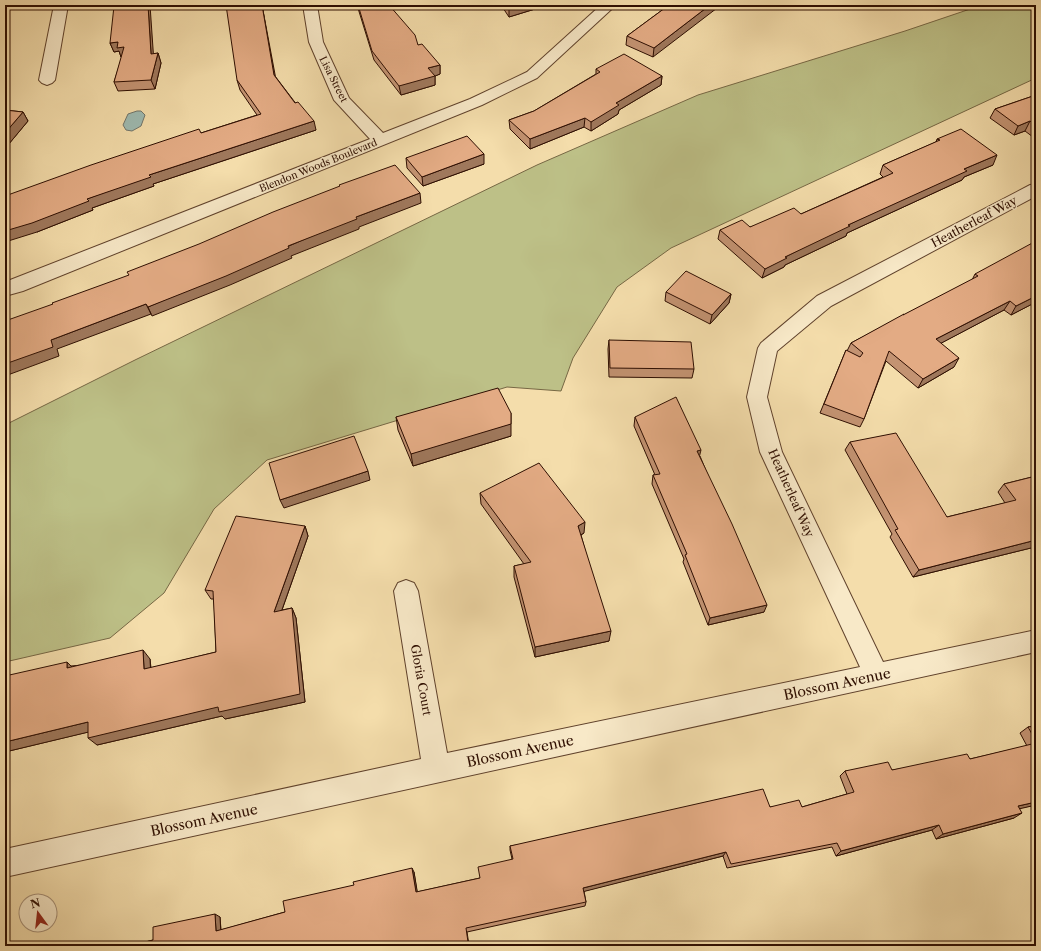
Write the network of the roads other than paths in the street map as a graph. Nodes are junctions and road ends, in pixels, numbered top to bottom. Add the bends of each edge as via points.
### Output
1 (61, 5) edge
2 (310, 5) edge
3 (609, 5) edge
4 (47, 80) dead end
5 (380, 140) junction
6 (1036, 190) edge
7 (5, 289) edge
8 (406, 591) dead end
9 (1036, 641) edge
10 (877, 676) junction
11 (436, 769) junction
12 (5, 863) edge

1 - 4 street
2 - 5 street, Lisa Street via 316,42 342,100
3 - 5 street, Blendon Woods Boulevard via 532,75 476,102
5 - 7 street, Blendon Woods Boulevard
6 - 10 street, Heatherleaf Way via 824,301 768,348 757,396 771,452
8 - 11 street, Gloria Court
9 - 10 street, Blossom Avenue
10 - 11 street, Blossom Avenue
11 - 12 street, Blossom Avenue

